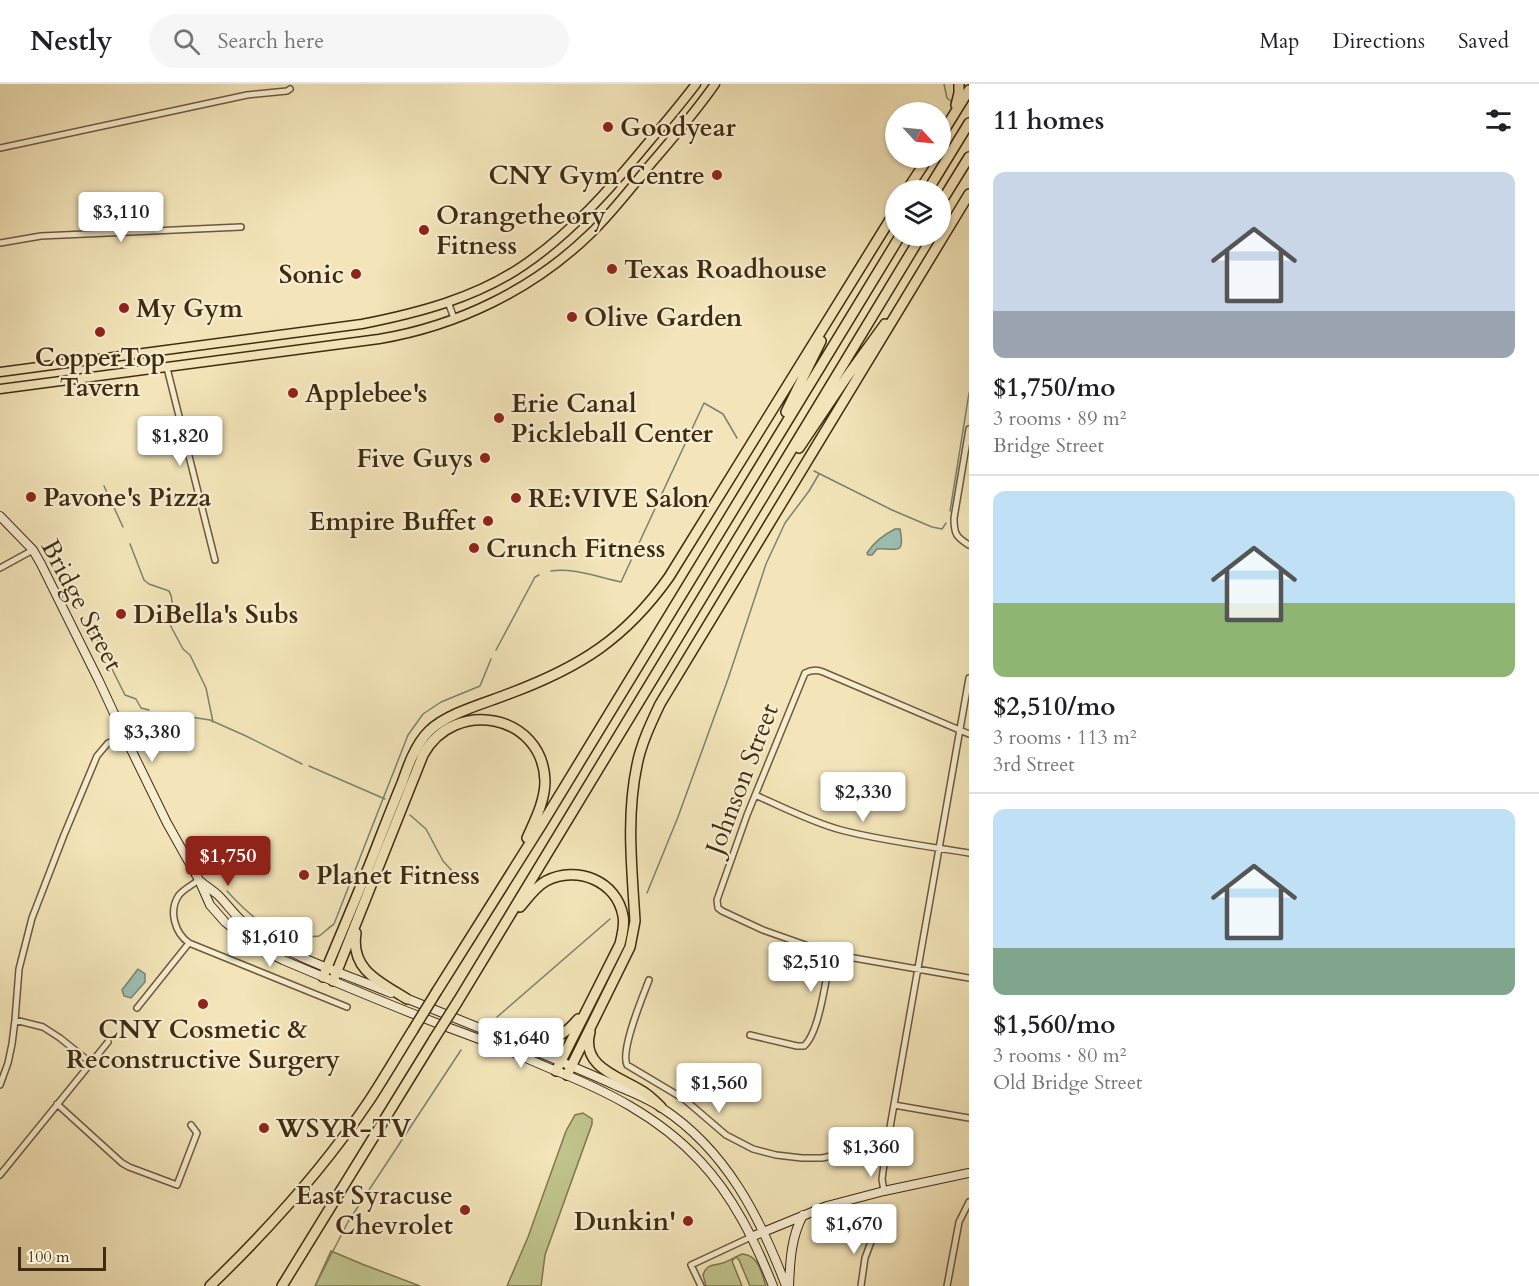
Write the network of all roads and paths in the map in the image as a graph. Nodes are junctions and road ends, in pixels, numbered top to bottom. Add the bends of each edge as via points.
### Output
1 (696, 84) edge
2 (715, 84) edge
3 (959, 84) edge
4 (290, 89) dead end
5 (969, 90) edge
6 (951, 114) edge
7 (951, 119) edge
8 (969, 123) edge
9 (0, 148) edge
10 (969, 157) edge
11 (934, 180) edge
12 (951, 186) edge
13 (969, 194) edge
14 (240, 227) dead end
15 (885, 227) edge
16 (0, 243) edge
17 (894, 246) edge
18 (915, 246) edge
19 (923, 271) junction
20 (855, 275) junction
21 (448, 302) junction
22 (454, 318) junction
23 (167, 368) junction
24 (0, 372) edge
25 (0, 389) edge
26 (969, 429) edge
27 (768, 452) junction
28 (0, 516) edge
29 (738, 540) junction
30 (969, 546) edge
31 (33, 550) junction
32 (215, 560) dead end
33 (0, 568) edge
34 (969, 678) edge
35 (959, 730) junction
36 (969, 734) edge
37 (124, 737) junction
38 (755, 795) junction
39 (939, 848) junction
40 (969, 853) edge
41 (516, 863) junction
42 (199, 880) junction
43 (359, 915) junction
44 (505, 925) junction
45 (189, 943) junction
46 (831, 954) junction
47 (327, 967) junction
48 (918, 969) junction
49 (337, 971) junction
50 (323, 977) junction
51 (969, 978) edge
52 (649, 980) dead end
53 (333, 981) junction
54 (407, 999) junction
55 (347, 1007) dead end
56 (137, 1008) dead end
57 (587, 1008) junction
58 (595, 1016) junction
59 (15, 1020) junction
60 (488, 1032) junction
61 (750, 1035) dead end
62 (108, 1042) dead end
63 (561, 1061) junction
64 (91, 1063) junction
65 (571, 1065) junction
66 (556, 1071) junction
67 (567, 1075) junction
68 (0, 1085) edge
69 (57, 1104) junction
70 (894, 1105) junction
71 (661, 1107) junction
72 (969, 1118) edge
73 (191, 1125) dead end
74 (886, 1150) junction
75 (969, 1173) edge
76 (0, 1175) edge
77 (884, 1191) junction
78 (969, 1202) edge
79 (803, 1215) junction
80 (764, 1231) junction
81 (875, 1231) dead end
82 (751, 1238) junction
83 (210, 1286) edge
84 (282, 1286) edge
85 (701, 1286) edge
86 (773, 1286) edge
87 (788, 1286) edge
88 (861, 1286) edge
89 (947, 1286) edge

1 - 21 main road via 582,218 522,266
2 - 22 main road via 589,235 522,287
3 - 6 highway
4 - 9 street
5 - 7 highway
8 - 11 highway
10 - 12 highway
13 - 19 highway
14 - 16 street via 41,236
15 - 20 highway
17 - 27 highway
18 - 29 highway
19 - 29 highway
19 - 58 highway via 652,721 637,763 632,796 633,934
20 - 27 highway
20 - 47 highway via 669,577 634,620 573,666 446,719 423,738
21 - 22 street
21 - 24 main road via 362,324
22 - 23 main road via 379,339
23 - 25 main road
23 - 32 street
26 - 30 street via 954,518 957,537
27 - 41 highway
28 - 31 main road, Bridge Street
29 - 44 highway
31 - 33 street
31 - 37 main road, Bridge Street
34 - 35 street
35 - 36 street
35 - 38 street, Johnson Street via 823,672 810,670 802,678
35 - 39 street
37 - 42 main road, Bridge Street
37 - 59 street via 108,743 97,756 32,918 19,969
38 - 39 street via 840,830
38 - 46 street, Johnson Street via 717,906 763,930
39 - 40 street
39 - 48 street
41 - 43 highway via 543,800 545,783 540,758 529,741 508,725 486,719 458,723 433,739 423,755
41 - 83 highway, bridge via 369,1101 281,1213
42 - 45 street via 182,892 174,907 179,933
42 - 47 main road, Bridge Street via 257,933
42 - 50 main road, Bridge Street via 210,905 243,937
43 - 49 highway
43 - 54 highway via 354,944 359,960 369,975
44 - 57 highway via 537,887 563,875 590,877 613,894 623,915 624,928 620,944
44 - 84 highway, bridge
45 - 55 street
45 - 56 street
46 - 48 street
46 - 61 street via 809,1042 797,1046
47 - 49 main road, Bridge Street
47 - 50 highway
48 - 51 street
48 - 70 street
49 - 53 highway
49 - 54 main road, Bridge Street
50 - 53 main road, Bridge Street
52 - 74 street via 634,1018 625,1055 627,1065 684,1099 726,1135 753,1149 802,1158 863,1149
53 - 66 main road, Bridge Street
54 - 60 main road, Bridge Street
57 - 60 highway via 568,1031 549,1041 530,1042
57 - 63 highway
58 - 65 highway
58 - 71 highway via 588,1038 595,1062
59 - 64 street via 43,1027
59 - 68 street
60 - 63 main road, Bridge Street
62 - 64 street
63 - 65 main road, Bridge Street
63 - 66 highway
64 - 69 street
65 - 67 highway
65 - 71 main road, Bridge Street
66 - 67 main road, Bridge Street
67 - 82 main road, Bridge Street via 633,1107 685,1146 728,1196
69 - 73 street via 122,1163 177,1185 197,1133
69 - 76 street
70 - 72 street
70 - 74 street
71 - 80 main road, Bridge Street via 698,1137 728,1170
74 - 77 street
75 - 77 main road
77 - 79 main road
78 - 89 street via 959,1222
79 - 80 main road
79 - 87 main road via 793,1240
80 - 82 main road
80 - 87 main road, Bridge Street
81 - 88 street via 865,1258
82 - 85 street via 691,1266
82 - 86 main road, Bridge Street

